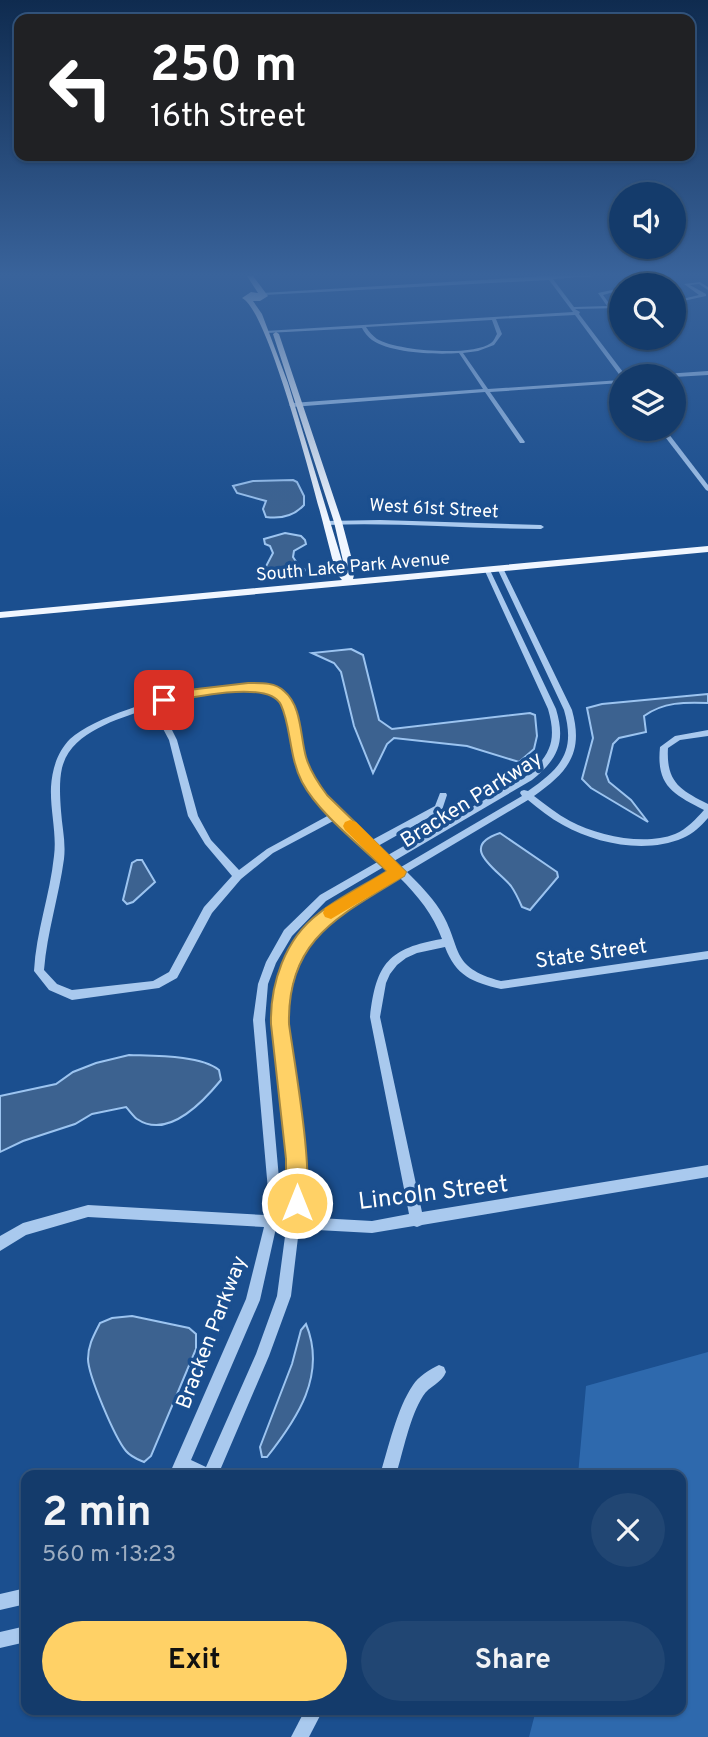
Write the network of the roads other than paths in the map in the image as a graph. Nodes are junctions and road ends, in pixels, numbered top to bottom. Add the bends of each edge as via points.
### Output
1 (278, 357) edge
2 (282, 357) edge
3 (464, 357) edge
4 (708, 373) edge
5 (686, 375) edge
6 (609, 382) edge
7 (488, 391) junction
8 (301, 404) junction
9 (291, 405) junction
10 (671, 441) edge
11 (522, 442) dead end
12 (708, 489) edge
13 (338, 522) junction
14 (326, 523) junction
15 (541, 527) dead end
16 (708, 549) edge
17 (500, 568) junction
18 (487, 569) junction
19 (348, 581) junction
20 (0, 615) edge
21 (531, 634) junction
22 (518, 635) junction
23 (148, 705) junction
24 (708, 733) edge
25 (515, 786) junction
26 (443, 795) dead end
27 (528, 796) junction
28 (708, 810) edge
29 (338, 814) junction
30 (371, 845) junction
31 (386, 861) junction
32 (398, 872) junction
33 (238, 876) junction
34 (448, 942) junction
35 (708, 955) edge
36 (708, 1171) edge
37 (272, 1221) junction
38 (417, 1221) junction
39 (295, 1223) junction
40 (0, 1244) edge
41 (439, 1372) dead end
42 (180, 1469) edge
43 (210, 1470) edge
44 (390, 1470) edge
45 (21, 1597) edge
46 (0, 1602) edge
47 (21, 1635) edge
48 (0, 1640) edge
49 (311, 1715) edge
50 (300, 1737) edge

1 - 9 main road
2 - 8 main road
3 - 7 street
4 - 5 street
6 - 7 street
7 - 8 street
7 - 11 street
8 - 9 street
8 - 13 main road
9 - 14 main road
10 - 12 street
13 - 14 street, West 61st Street
13 - 15 street, West 61st Street
13 - 19 main road via 351,571
14 - 19 main road via 340,573
16 - 17 main road, South Lake Park Avenue
17 - 18 main road, South Lake Park Avenue
17 - 21 street, Bracken Parkway
18 - 19 main road, South Lake Park Avenue
18 - 22 street, Bracken Parkway
19 - 20 main road, South Lake Park Avenue
21 - 22 street
21 - 27 street, Bracken Parkway via 568,710 573,737 561,769
22 - 25 street, Bracken Parkway via 558,726 547,765
23 - 29 street via 180,695 248,687 279,692 288,704 309,782
23 - 33 street via 173,740 193,816 208,842
23 - 33 street via 82,735 58,760 54,777 60,848 40,944 39,971 53,987 72,995 155,985 173,975 208,909
24 - 28 street via 678,738 664,747 662,761 675,791
25 - 27 street
25 - 31 street, Bracken Parkway
26 - 30 street via 439,808
27 - 28 street via 568,824 622,842 677,837 693,828
27 - 32 street, Bracken Parkway
29 - 30 street
29 - 33 street via 270,851
30 - 31 street
31 - 32 street
31 - 37 street, Bracken Parkway via 304,914 281,942 267,973 259,1020 274,1168
32 - 34 street via 432,906
32 - 39 street, Bracken Parkway via 323,919 301,944 285,976 280,1024 298,1174
34 - 35 street, State Street via 467,974 480,982 501,985
34 - 38 street via 405,953 388,967 377,988 375,1017
36 - 38 street, Lincoln Street
37 - 39 street, Lincoln Street
37 - 40 street, Lincoln Street via 88,1211 23,1229
37 - 42 street, Bracken Parkway via 253,1300
38 - 39 street, Lincoln Street via 372,1227
39 - 43 street, Bracken Parkway via 284,1296
41 - 44 street via 419,1388 409,1407
45 - 46 street
47 - 48 street
49 - 50 street

